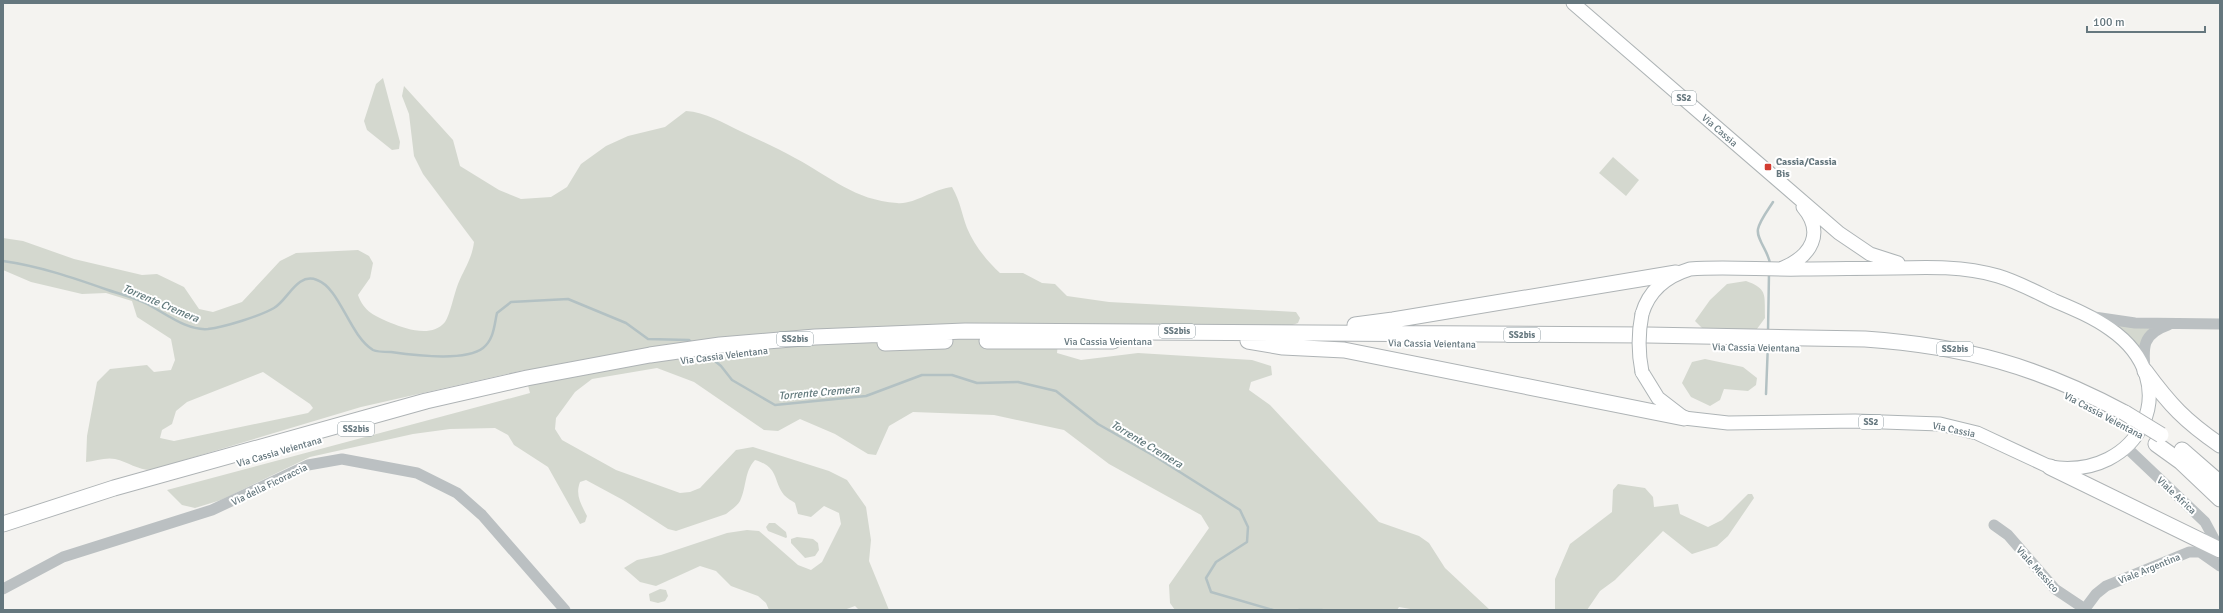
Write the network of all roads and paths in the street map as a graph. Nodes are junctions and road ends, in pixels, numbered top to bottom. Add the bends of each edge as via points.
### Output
1 (1573, 3) edge
2 (1794, 194) junction
3 (1918, 267) junction
4 (1773, 269) junction
5 (1676, 273) junction
6 (2090, 316) junction
7 (2220, 324) edge
8 (2171, 325) junction
9 (1289, 332) junction
10 (1066, 336) junction
11 (1248, 341) junction
12 (1755, 343) junction
13 (2145, 370) junction
14 (1684, 418) junction
15 (2159, 439) junction
16 (2220, 445) edge
17 (2126, 447) junction
18 (2050, 467) junction
19 (2220, 483) edge
20 (115, 492) junction
21 (2220, 499) edge
22 (3, 524) edge
23 (1994, 525) dead end
24 (3, 534) edge
25 (2220, 550) edge
26 (2220, 566) edge
27 (3, 589) edge
28 (565, 610) edge
29 (2084, 610) edge

1 - 2 main road, Via Cassia / SS2
2 - 3 main road, Via Cassia / SS2 via 1839,233 1870,254 1884,260
2 - 4 main road, Via Cassia / SS2 via 1812,222 1812,242 1803,258
3 - 4 main road, Via Cassia / SS2
3 - 6 main road, Via Cassia / SS2 via 1950,268 1997,276
4 - 5 main road, Via Cassia / SS2 via 1708,267
5 - 9 highway via 1393,320 1322,324
5 - 14 main road, Via Cassia / SS2, bridge via 1656,289 1646,304 1638,330 1638,354 1642,372 1658,398
6 - 8 street via 2127,323
6 - 13 main road, Via Cassia / SS2 via 2126,342
7 - 8 street
8 - 13 street via 2157,330 2147,340 2143,353
9 - 10 highway, Via Cassia Veientana / SS2bis
9 - 12 highway, Via Cassia Veientana / SS2bis via 1647,335
10 - 11 highway, Via Cassia Veientana / SS2bis
10 - 20 highway, Via Cassia Veientana / SS2bis via 909,332 752,342 650,355 529,383 426,401
11 - 12 highway, Via Cassia Veientana / SS2bis
11 - 14 highway via 1283,347 1344,350
12 - 15 highway, Via Cassia Veientana / SS2bis via 1914,352 1965,361 2051,388 2123,418
13 - 16 highway, SS2 via 2175,410
13 - 17 main road, Via Cassia / SS2 via 2149,393 2147,411 2141,427
14 - 18 main road, Via Cassia / SS2 via 1734,423 1855,421 1940,424 1977,433
15 - 19 highway, Via Cassia Veientana / SS2bis
15 - 21 highway, Via Cassia Veientana / SS2bis
17 - 18 main road, Via Cassia / SS2 via 2112,458 2094,465
17 - 25 street, Viale Africa via 2205,522
18 - 25 highway, SS2
20 - 22 highway, Via Cassia Veientana / SS2bis
20 - 24 highway, Via Cassia Veientana / SS2bis
23 - 29 street, Viale Messico via 2008,535 2055,589
26 - 29 street, Viale Argentina via 2200,552 2189,552 2106,586
27 - 28 street, Via della Ficoraccia via 63,556 212,510 308,465 342,459 413,472 452,489 482,515

